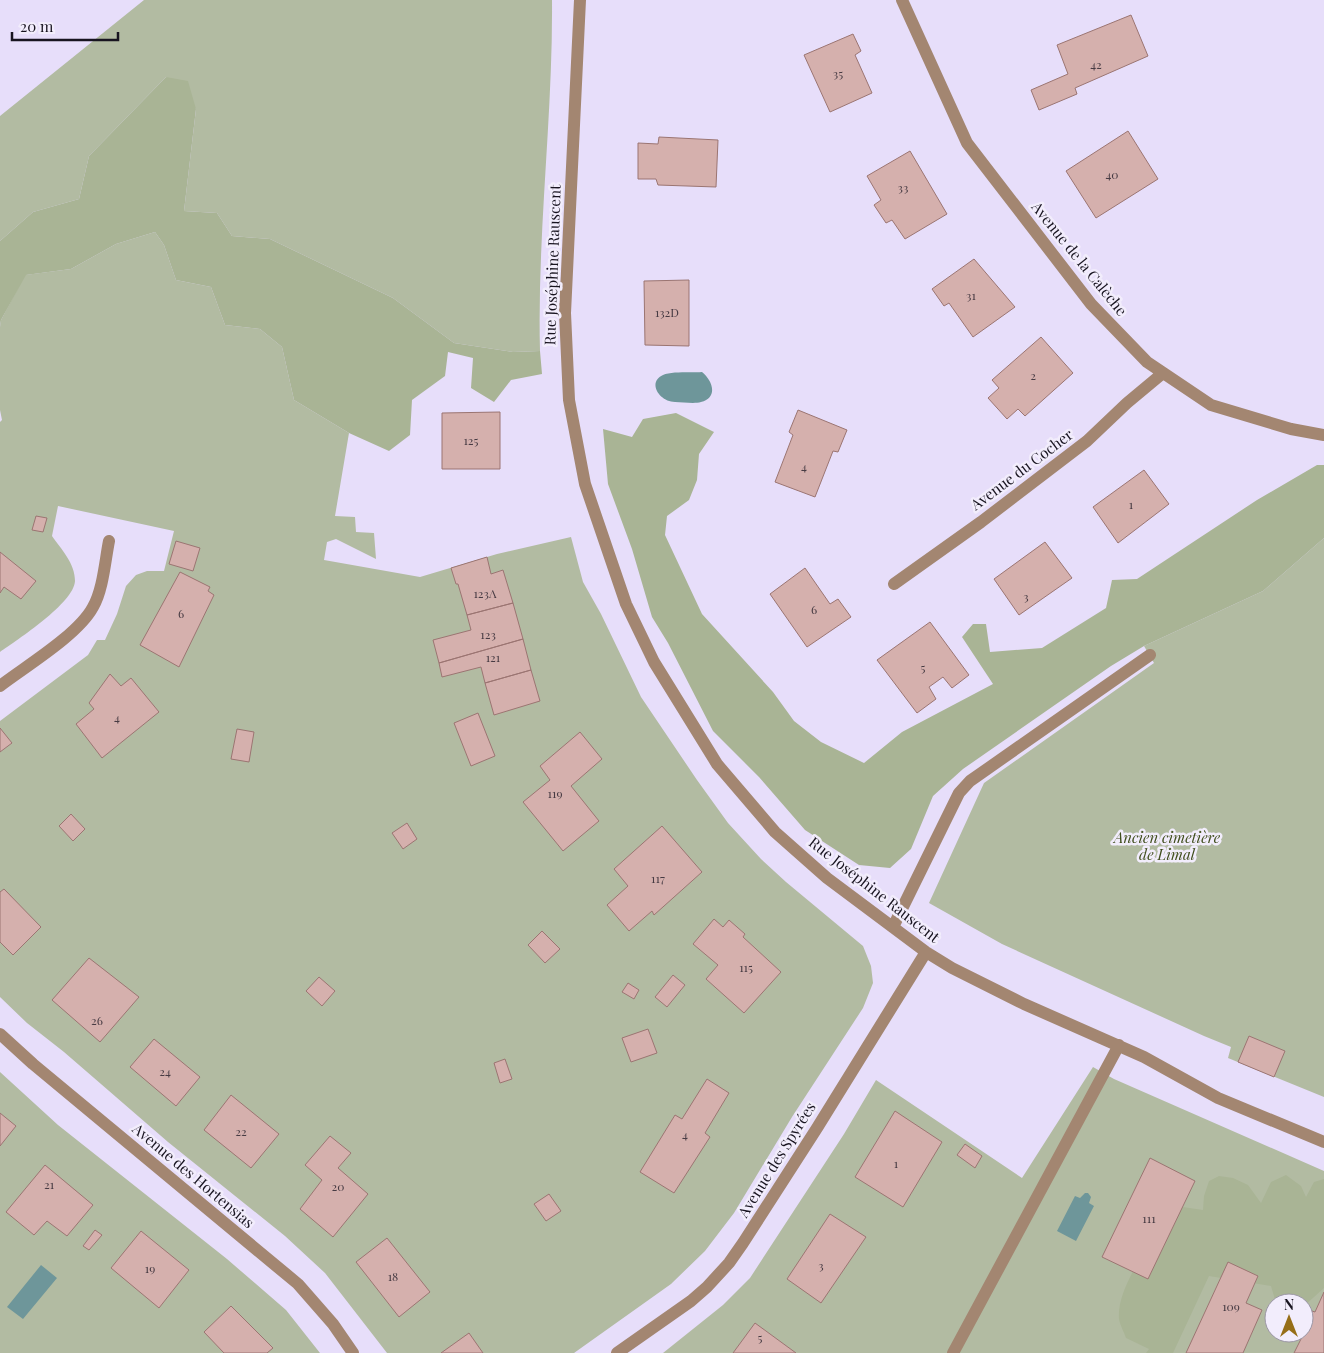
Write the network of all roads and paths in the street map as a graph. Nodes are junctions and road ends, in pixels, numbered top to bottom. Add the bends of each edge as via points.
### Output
1 (580, 0) edge
2 (902, 0) edge
3 (1163, 373) junction
4 (1324, 435) edge
5 (109, 540) dead end
6 (894, 584) dead end
7 (1150, 655) dead end
8 (0, 686) edge
9 (893, 927) junction
10 (926, 952) junction
11 (0, 1034) edge
12 (1119, 1045) junction
13 (1324, 1142) edge
14 (352, 1353) edge
15 (617, 1353) edge
16 (952, 1353) edge

1 - 9 street, Rue Joséphine Rauscent via 565,313 569,400 584,484 626,604 654,662 716,764 775,832 827,878
2 - 3 street, Avenue de la Calèche via 967,143 1091,304 1147,362
3 - 4 street, Avenue de la Calèche via 1211,404 1291,430
3 - 6 street, Avenue du Cocher via 1087,441
5 - 8 street via 98,598 90,612 63,640
7 - 9 street via 970,781 960,793
9 - 10 street, Rue Joséphine Rauscent
10 - 12 street, Rue Joséphine Rauscent via 1016,1000
10 - 15 street, Avenue des Spyrées via 729,1263 690,1301
11 - 14 street, Avenue des Hortensias via 298,1284
12 - 13 street, Rue Joséphine Rauscent via 1218,1098
12 - 16 street

